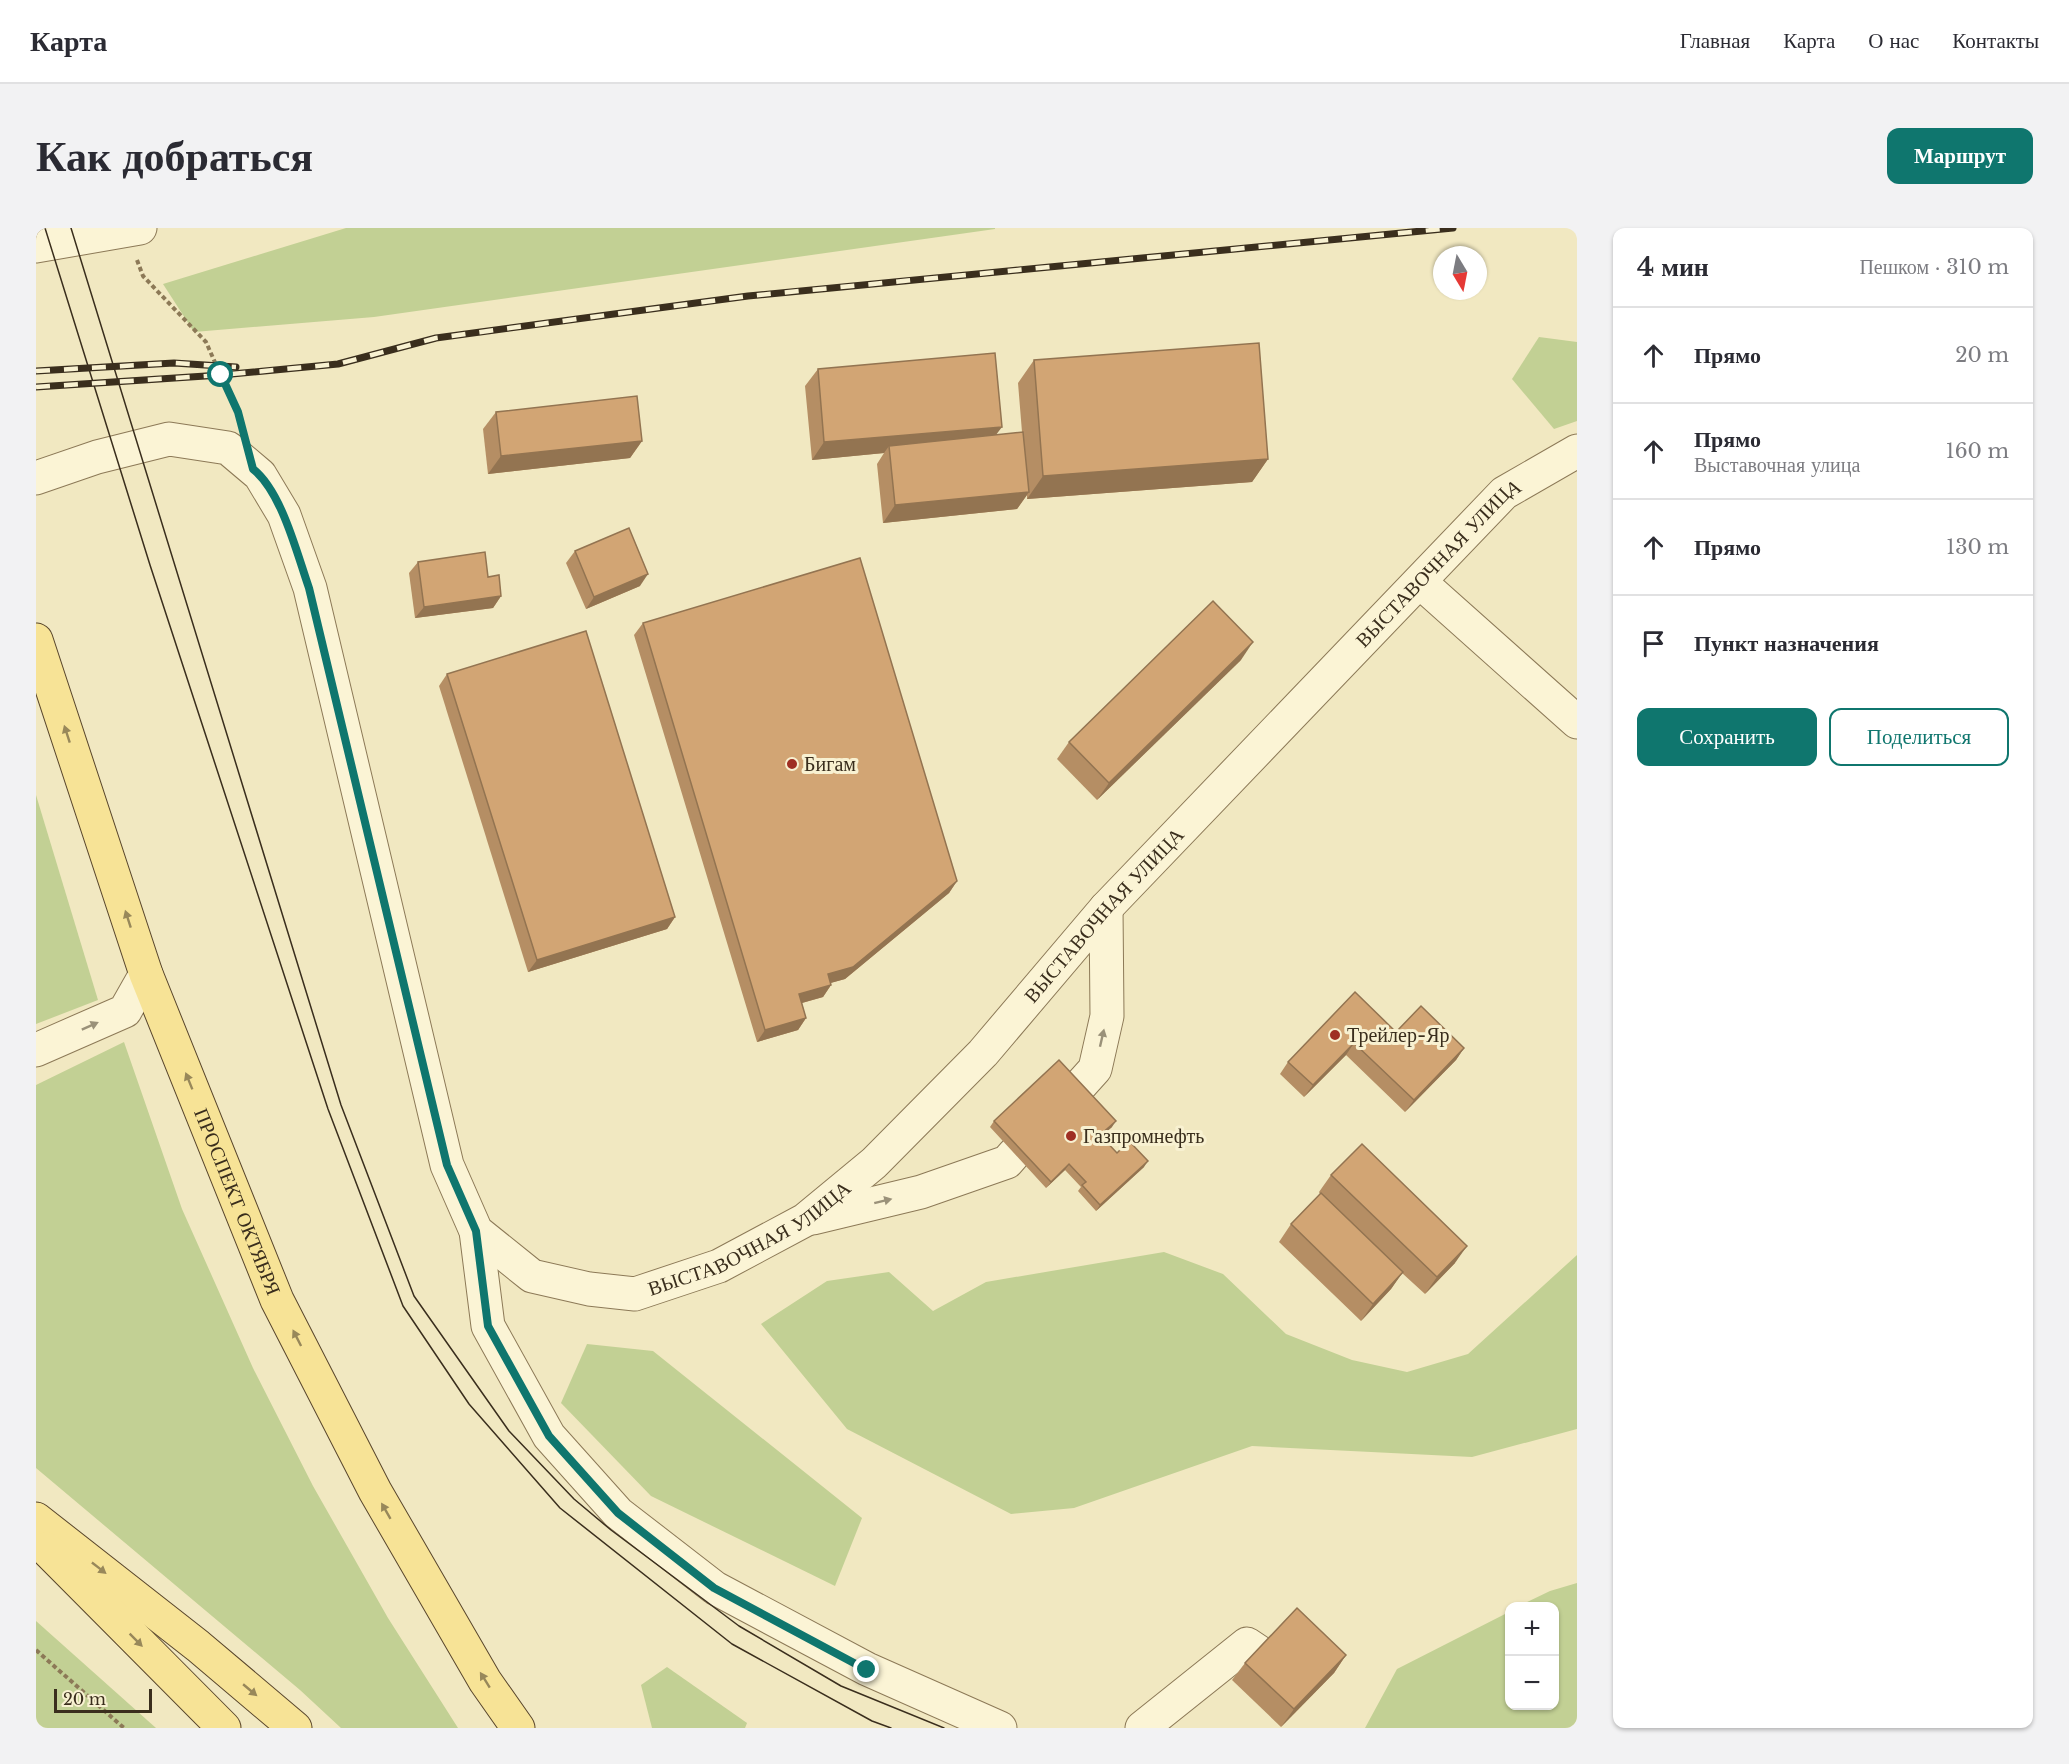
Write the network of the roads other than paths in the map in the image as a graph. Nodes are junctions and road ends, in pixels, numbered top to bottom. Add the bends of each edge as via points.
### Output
1 (134, 229) edge
2 (36, 246) edge
3 (1577, 451) edge
4 (36, 478) edge
5 (1420, 582) junction
6 (36, 641) edge
7 (1577, 722) edge
8 (1106, 908) junction
9 (146, 974) junction
10 (36, 1050) edge
11 (1077, 1089) edge
12 (1014, 1154) edge
13 (805, 1220) junction
14 (476, 1231) junction
15 (36, 1519) edge
16 (36, 1539) edge
17 (1259, 1652) edge
18 (224, 1728) edge
19 (295, 1728) edge
20 (518, 1728) edge
21 (1000, 1728) edge
22 (1142, 1728) edge

1 - 2 street
3 - 5 street, ВЫСТАВОЧНАЯ УЛИЦА via 1504,493
4 - 14 street, ВЫСТАВОЧНАЯ УЛИЦА via 168,439 228,448 260,475 284,515 309,588 447,1165
5 - 7 street
5 - 8 street, ВЫСТАВОЧНАЯ УЛИЦА
9 -> 6 main road, ПРОСПЕКТ ОКТЯБРЯ
11 -> 8 street via 1095,1070 1107,1016
8 - 13 street, ВЫСТАВОЧНАЯ УЛИЦА via 983,1053 874,1163
10 -> 9 street via 125,1011
20 -> 9 main road, ПРОСПЕКТ ОКТЯБРЯ via 485,1681 375,1491 277,1300
13 -> 12 street via 921,1192 1007,1162
13 - 14 street, ВЫСТАВОЧНАЯ УЛИЦА via 719,1266 635,1294 532,1276
14 - 21 street via 488,1326 549,1436 618,1513 714,1588 867,1670
15 -> 19 main road
16 -> 18 main road
17 - 22 street via 1247,1644

